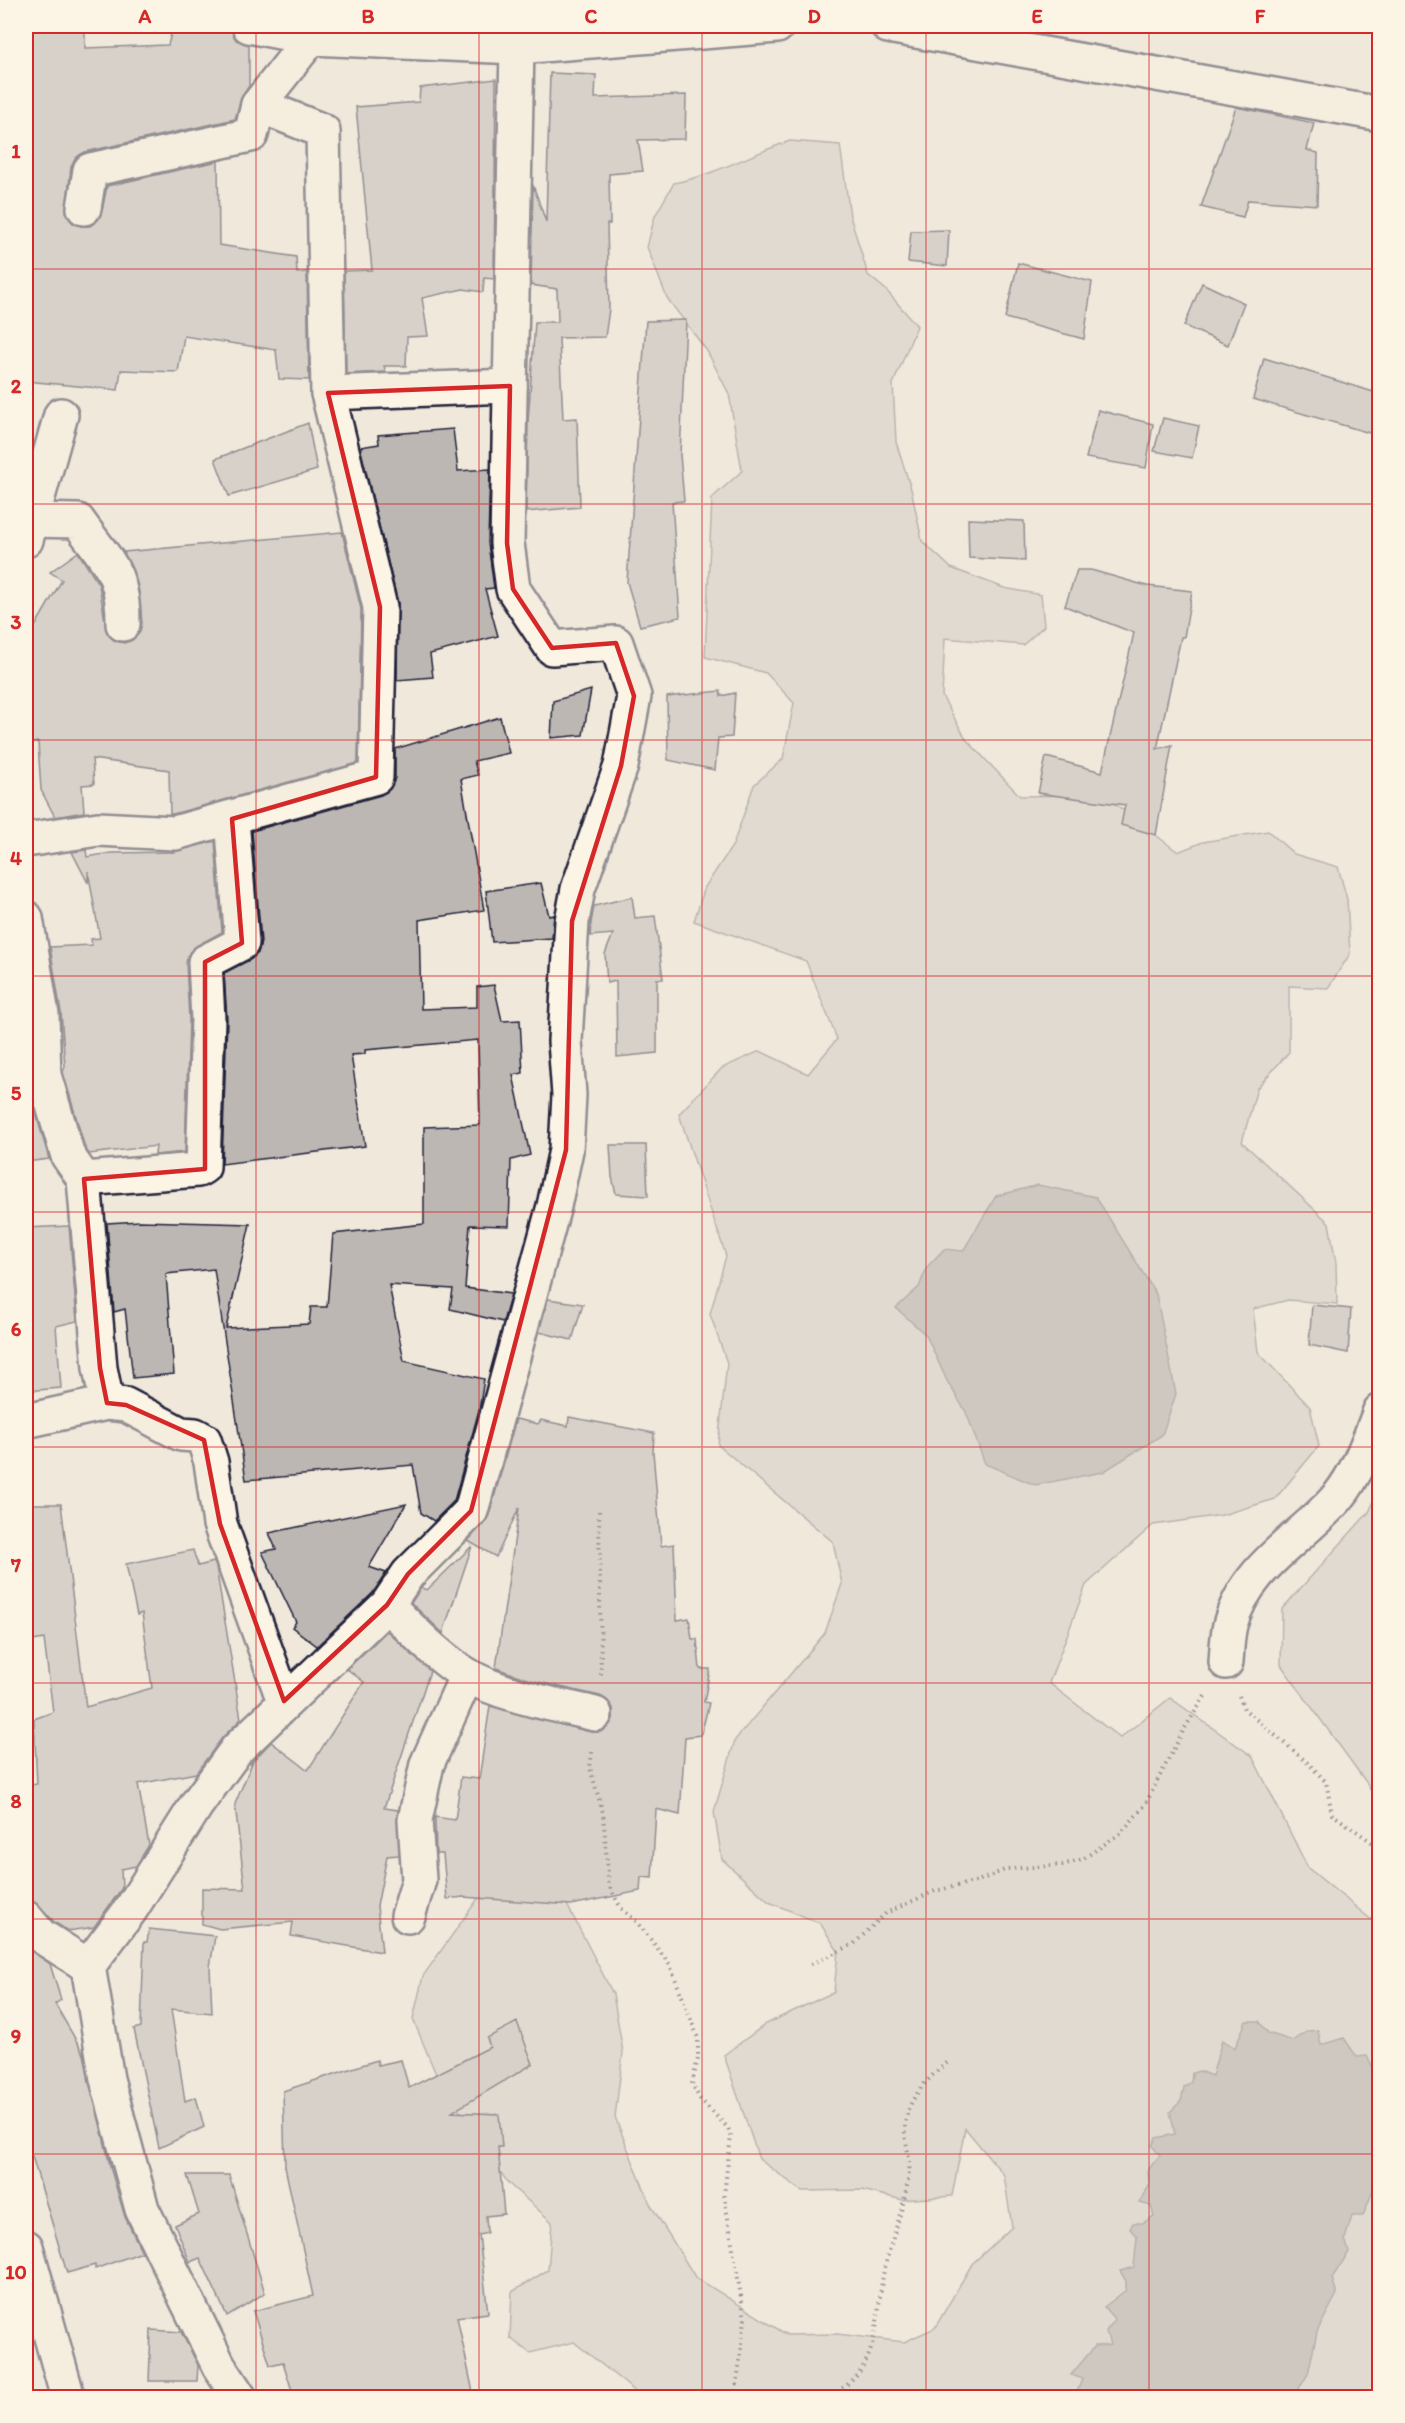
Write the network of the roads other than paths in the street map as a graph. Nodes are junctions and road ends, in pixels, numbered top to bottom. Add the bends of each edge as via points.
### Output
1 (249, 26) edge
2 (777, 26) edge
3 (888, 26) edge
4 (306, 32) edge
5 (517, 47) junction
6 (258, 105) junction
7 (1380, 114) edge
8 (84, 208) dead end
9 (510, 386) junction
10 (328, 393) junction
11 (61, 415) dead end
12 (28, 531) edge
13 (123, 624) dead end
14 (232, 819) junction
15 (26, 840) edge
16 (26, 918) edge
17 (84, 1179) junction
18 (107, 1403) junction
19 (1380, 1411) edge
20 (26, 1420) edge
21 (387, 1605) junction
22 (1226, 1662) road end
23 (467, 1675) junction
24 (284, 1701) junction
25 (595, 1714) road end
26 (408, 1916) dead end
27 (26, 1918) edge
28 (88, 1966) junction
29 (26, 2247) edge
30 (68, 2397) edge
31 (240, 2397) edge

1 - 4 street
2 - 5 street
3 - 7 street
4 - 5 street
4 - 6 street
5 - 9 street
6 - 8 street via 251,135 90,170
6 - 10 street via 323,131
9 - 10 street
9 - 21 street via 507,543 513,589 552,648 616,643 634,696 621,765 578,889 572,921 566,1019 566,1150 483,1473 471,1511 408,1574
10 - 14 street via 380,607 376,777
11 - 12 street
12 - 13 street via 78,521 112,564 119,580
14 - 15 street via 175,833 98,829
14 - 17 street via 242,943 205,962 203,1167
16 - 17 street via 42,1015 44,1075 68,1156
17 - 18 street via 99,1358
18 - 20 street
18 - 24 street via 126,1405 181,1434 204,1440 220,1524
19 - 22 street via 1366,1448 1338,1497 1246,1586 1230,1625
21 - 23 street via 433,1650
21 - 24 street
23 - 25 street via 498,1690
23 - 26 street via 428,1764 415,1820 419,1880
24 - 28 street via 237,1749 131,1909
27 - 28 street via 40,1936
28 - 31 street via 107,2079 142,2209 219,2366
29 - 30 street

